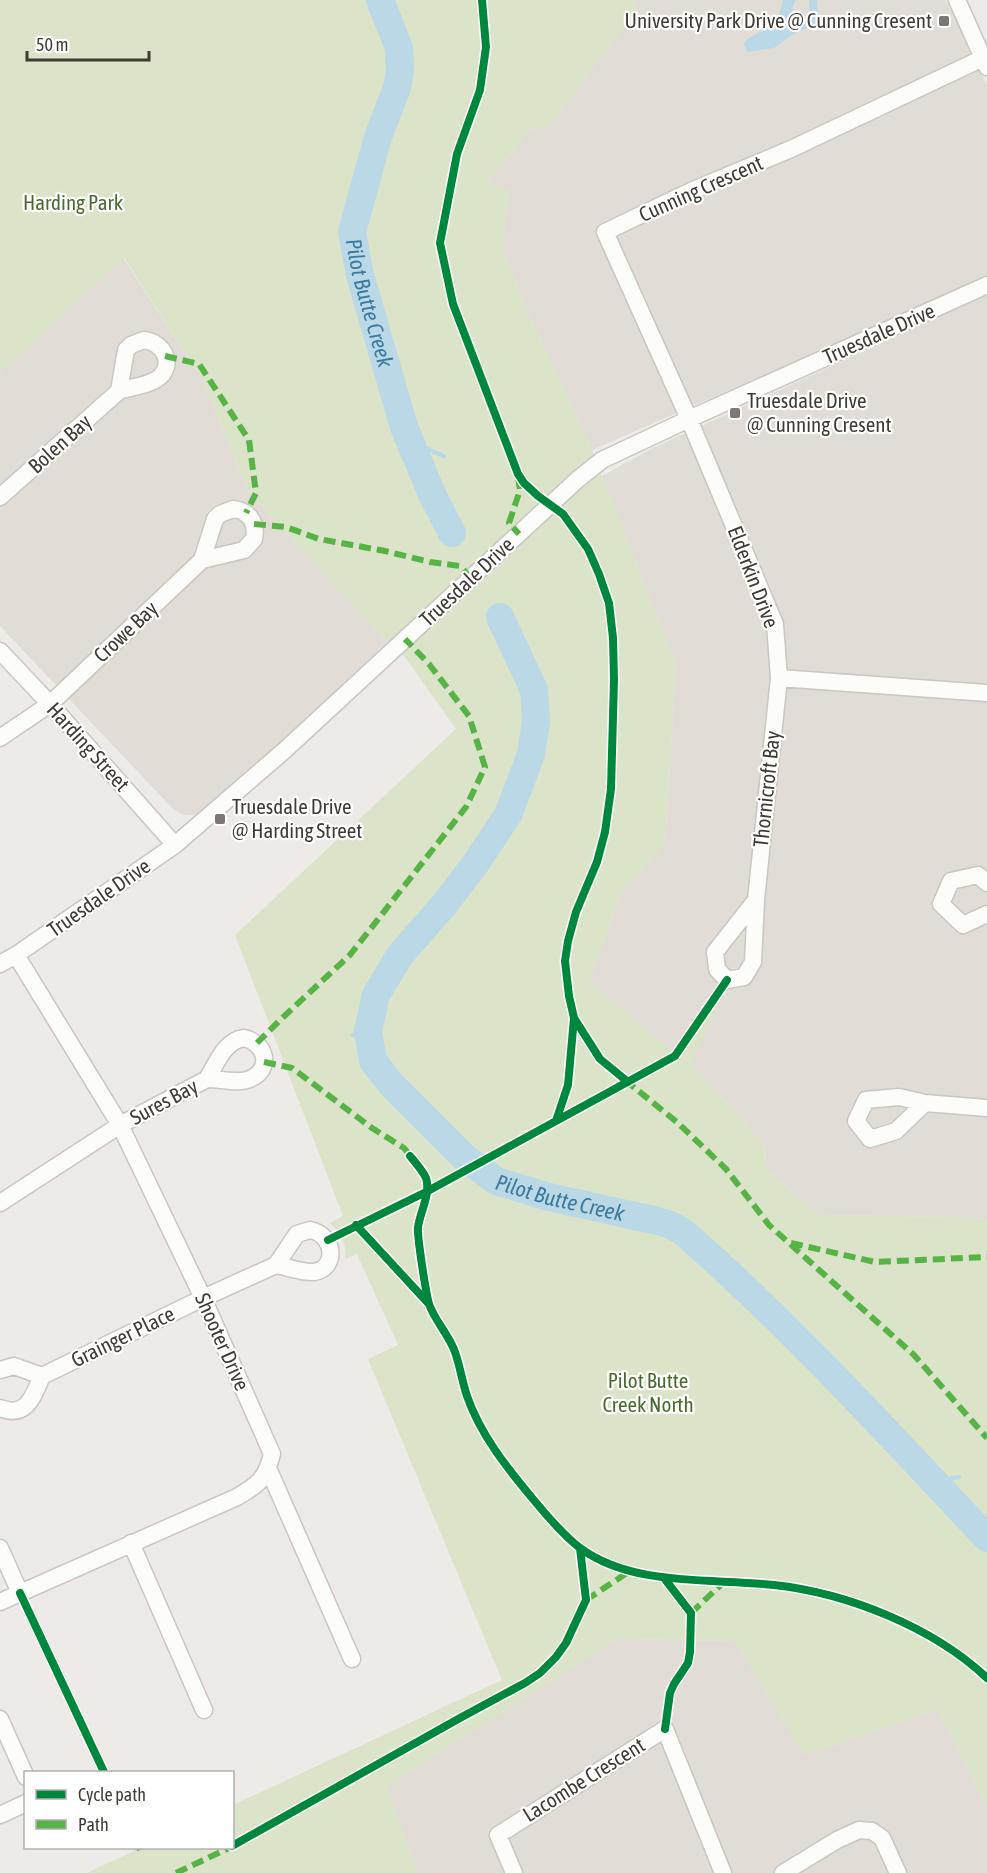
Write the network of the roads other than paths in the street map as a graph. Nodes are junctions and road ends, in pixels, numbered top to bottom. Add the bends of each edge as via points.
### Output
1 (957, 0) edge
2 (985, 62) edge
3 (987, 285) edge
4 (119, 391) dead end
5 (689, 419) junction
6 (0, 496) edge
7 (202, 560) dead end
8 (0, 651) edge
9 (779, 678) junction
10 (987, 693) edge
11 (50, 704) junction
12 (0, 738) edge
13 (175, 845) junction
14 (987, 883) edge
15 (756, 900) dead end
16 (987, 914) edge
17 (16, 955) junction
18 (0, 964) edge
19 (207, 1079) dead end
20 (925, 1104) dead end
21 (987, 1108) edge
22 (120, 1125) junction
23 (0, 1203) edge
24 (276, 1265) dead end
25 (203, 1298) junction
26 (0, 1370) edge
27 (42, 1376) junction
28 (0, 1408) edge
29 (268, 1468) junction
30 (130, 1543) junction
31 (0, 1548) edge
32 (20, 1593) junction
33 (0, 1602) edge
34 (352, 1659) dead end
35 (204, 1710) dead end
36 (0, 1719) edge
37 (24, 1773) edge
38 (24, 1804) edge
39 (0, 1815) edge
40 (514, 1873) edge
41 (723, 1873) edge
42 (783, 1873) edge
43 (898, 1873) edge

1 - 2 street
2 - 5 street, Cunning Crescent via 604,232
3 - 5 street, Truesdale Drive
4 - 6 street, Bolen Bay
5 - 9 street, Elderkin Drive via 775,624
5 - 13 street, Truesdale Drive via 602,460 577,480 285,750
7 - 11 street, Crowe Bay
8 - 11 street, Harding Street
9 - 10 street
9 - 15 street, Thornicroft Bay
11 - 12 street, Crowe Bay
11 - 13 street, Harding Street
13 - 17 street, Truesdale Drive
14 - 16 street via 978,875 951,881 941,904 963,925
17 - 18 street, Truesdale Drive
17 - 22 street, Shooter Drive
19 - 22 street, Sures Bay
20 - 21 street
22 - 23 street, Sures Bay
22 - 25 street, Shooter Drive
24 - 25 street, Grainger Place
25 - 27 street, Grainger Place
25 - 29 street, Shooter Drive via 272,1454
26 - 27 street via 14,1366
27 - 28 street via 27,1406 14,1411
29 - 30 street via 256,1486 237,1497
29 - 34 street, Shooter Drive
30 - 32 street
30 - 35 street
31 - 32 street
32 - 33 street
36 - 37 street
38 - 39 street
40 - 41 street, Lacombe Crescent via 498,1835 664,1729
42 - 43 street via 859,1830 872,1831 882,1838

